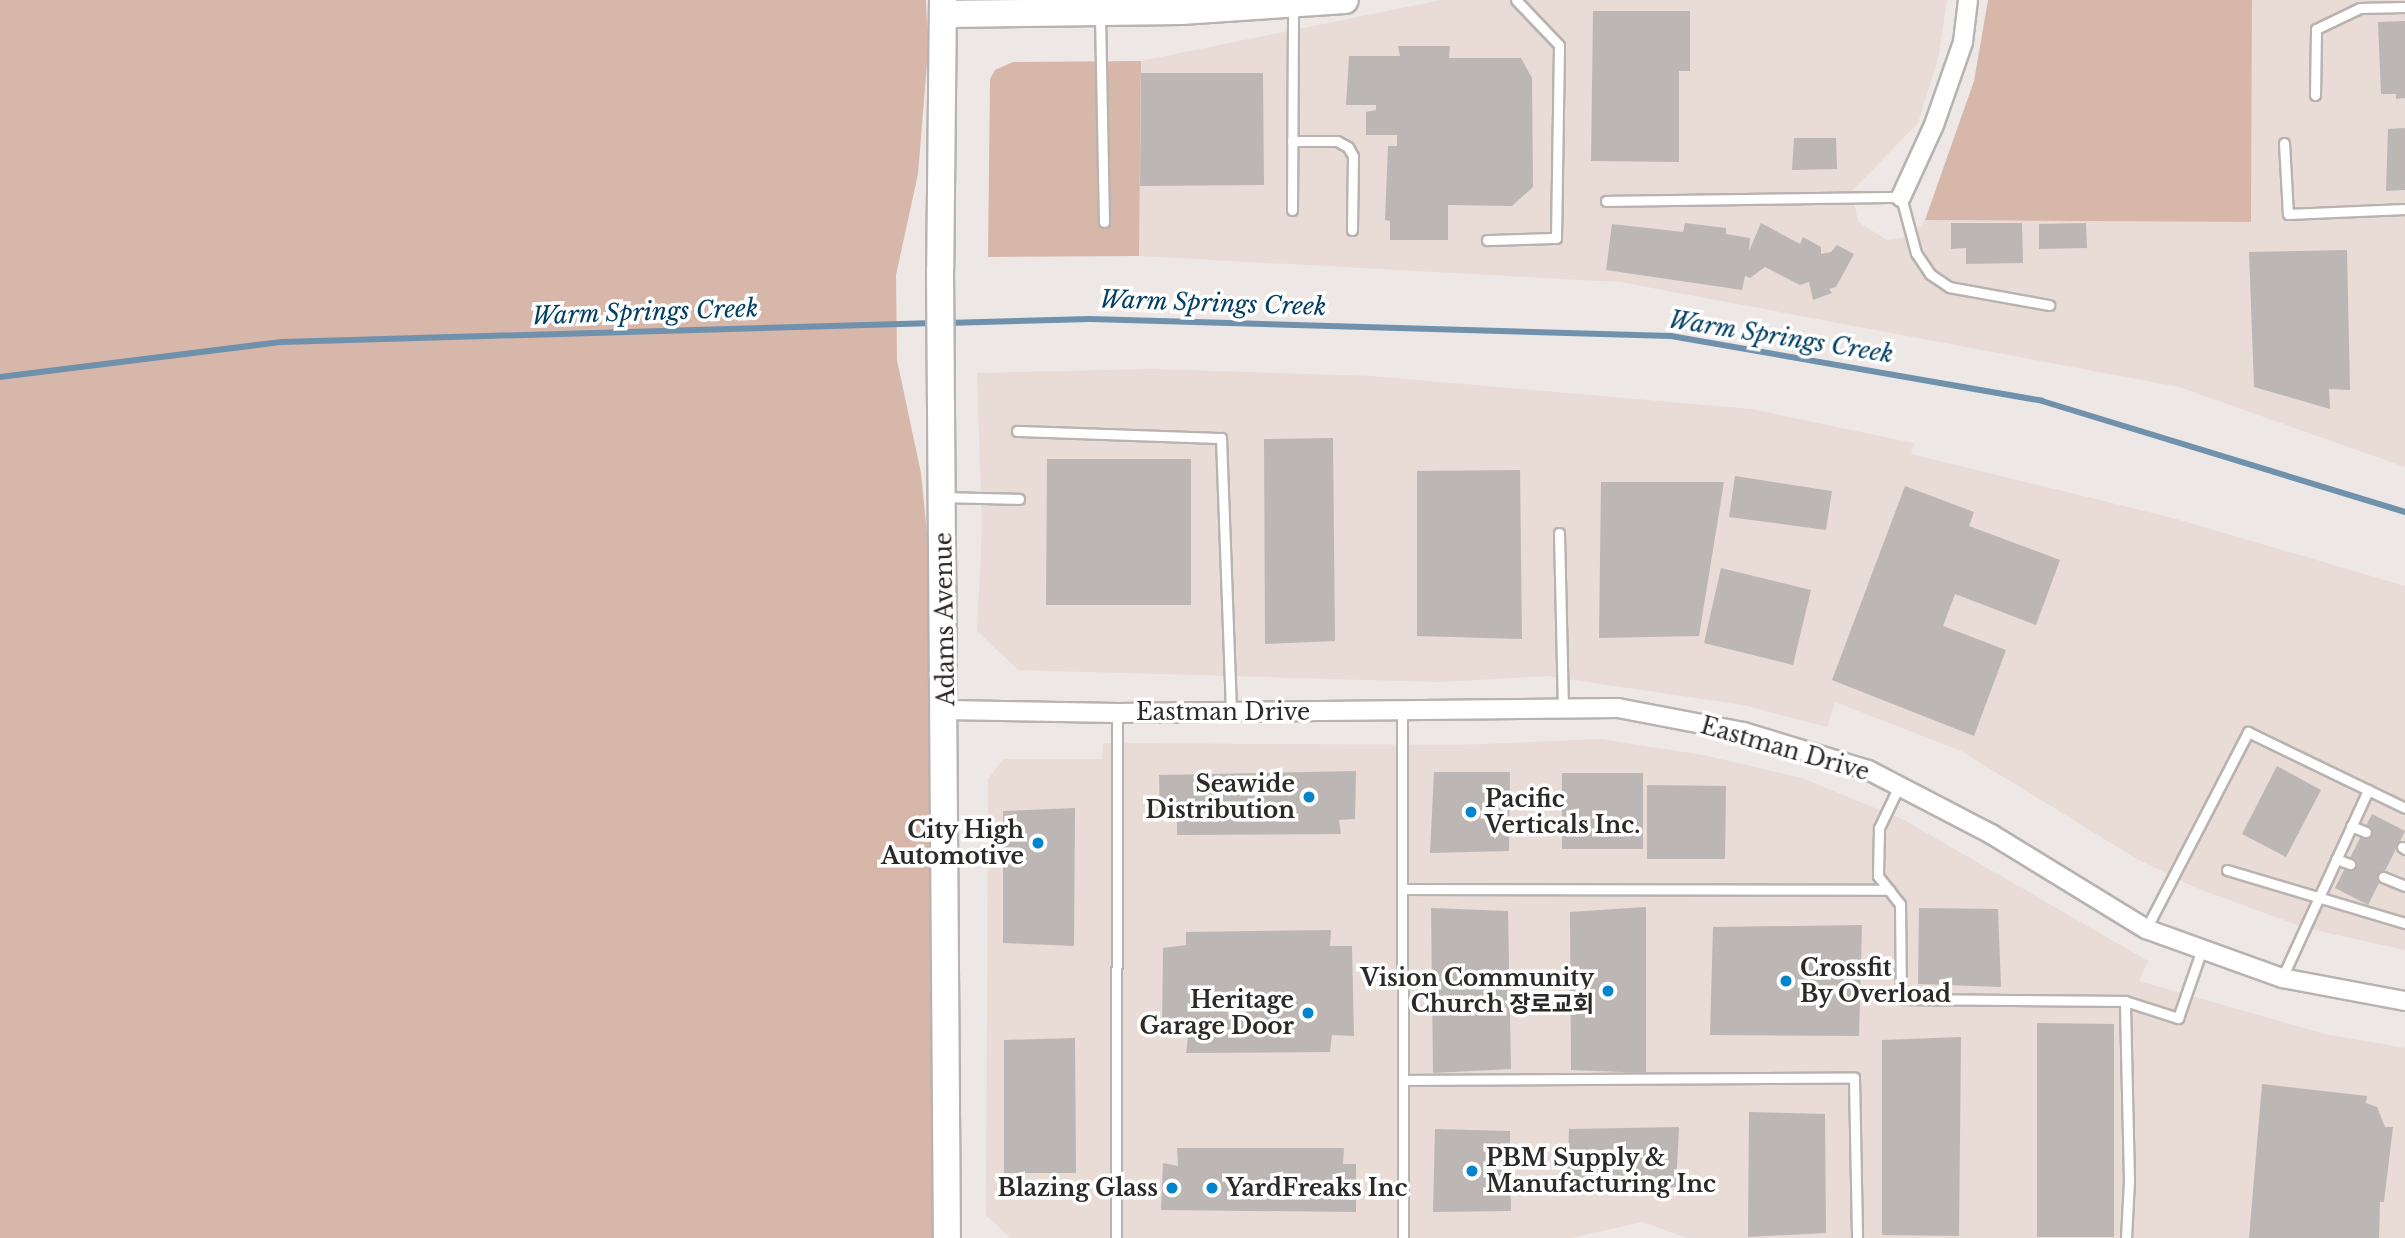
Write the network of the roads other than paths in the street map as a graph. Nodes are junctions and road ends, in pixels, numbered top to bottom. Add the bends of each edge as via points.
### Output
1 (1345, 0) edge
2 (1516, 0) edge
3 (1968, 0) edge
4 (1293, 4) junction
5 (943, 7) edge
6 (2405, 7) edge
7 (1100, 14) junction
8 (2315, 95) dead end
9 (1292, 141) junction
10 (2284, 143) dead end
11 (1901, 197) junction
12 (1606, 201) dead end
13 (2405, 209) edge
14 (1292, 210) dead end
15 (1104, 222) dead end
16 (1352, 230) dead end
17 (1487, 240) dead end
18 (2049, 305) dead end
19 (1017, 431) dead end
20 (943, 497) junction
21 (1019, 499) dead end
22 (1559, 533) dead end
23 (1563, 709) junction
24 (946, 710) junction
25 (1402, 711) junction
26 (1117, 713) junction
27 (1231, 713) junction
28 (1899, 786) junction
29 (2368, 790) junction
30 (2405, 808) edge
31 (2351, 826) junction
32 (2366, 832) dead end
33 (2336, 859) junction
34 (2350, 864) dead end
35 (2227, 870) dead end
36 (2383, 877) dead end
37 (2405, 886) edge
38 (1402, 889) junction
39 (1889, 890) junction
40 (2318, 899) junction
41 (2405, 923) edge
42 (2146, 929) junction
43 (2202, 950) junction
44 (2282, 978) junction
45 (2125, 1001) junction
46 (2405, 1001) edge
47 (1403, 1080) junction
48 (947, 1238) edge
49 (1116, 1238) edge
50 (1403, 1238) edge
51 (1857, 1238) edge
52 (2126, 1238) edge

1 - 4 street
2 - 17 lane via 1559,45 1556,238
3 - 11 street via 1963,42 1934,125
4 - 7 street
4 - 9 lane
5 - 7 street
5 - 20 street, Adams Avenue
6 - 8 lane via 2360,8 2316,29
7 - 15 lane
9 - 14 lane
9 - 16 lane via 1337,141 1348,147 1353,156
10 - 13 lane via 2288,214
11 - 12 lane
11 - 18 lane via 1916,253 1930,274 1949,286
19 - 27 lane via 1221,438
20 - 21 lane
20 - 24 street, Adams Avenue
22 - 23 lane
23 - 25 street, Eastman Drive
23 - 28 street, Eastman Drive via 1618,708 1744,732 1868,770
24 - 26 street, Eastman Drive
24 - 48 street, Adams Avenue
25 - 27 street, Eastman Drive
25 - 38 lane
26 - 27 street, Eastman Drive
26 - 49 lane
28 - 39 lane via 1879,828 1878,876
28 - 42 street, Eastman Drive via 1990,834
29 - 30 lane
29 - 31 lane
29 - 42 lane via 2248,732
31 - 32 lane
31 - 33 lane
33 - 34 lane
33 - 40 lane
35 - 40 lane
36 - 37 lane
38 - 39 lane
38 - 47 lane
39 - 45 lane via 1900,904 1901,999
40 - 41 lane
40 - 44 lane
42 - 43 street, Eastman Drive
43 - 44 street, Eastman Drive
43 - 45 lane via 2178,1018
44 - 46 street, Eastman Drive
45 - 52 lane
47 - 50 lane
47 - 51 lane via 1854,1078

